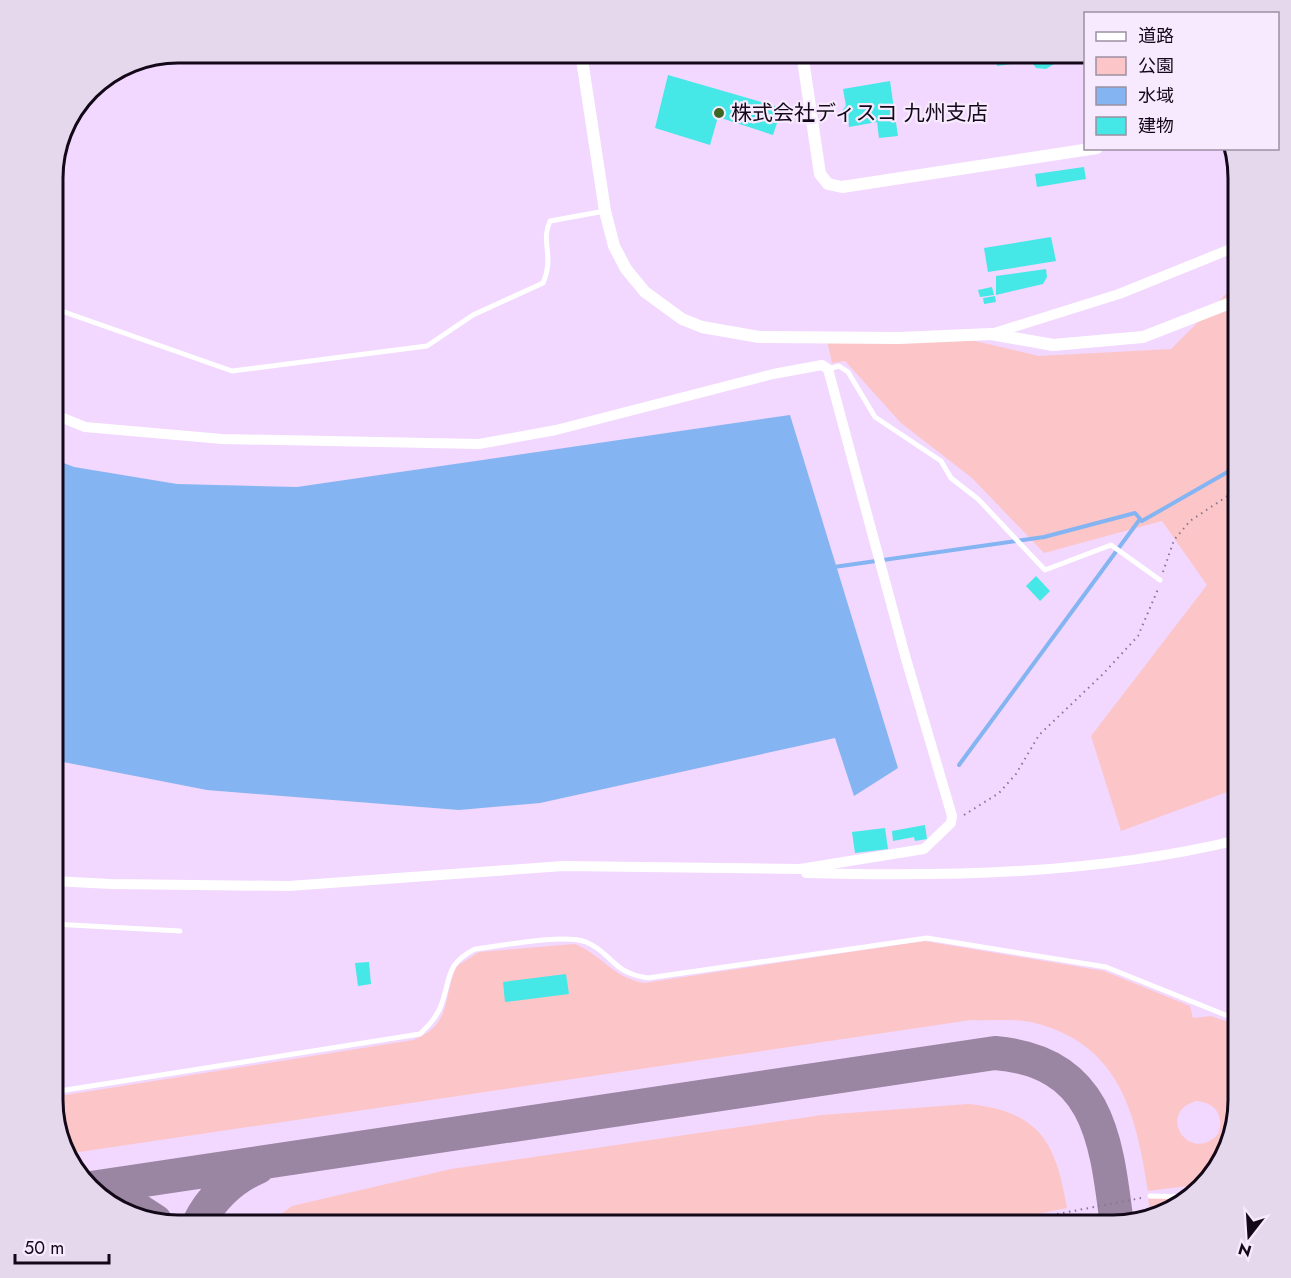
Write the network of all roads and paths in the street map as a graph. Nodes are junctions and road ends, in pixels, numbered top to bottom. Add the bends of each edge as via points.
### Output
1 (583, 63) edge
2 (803, 63) edge
3 (1084, 150) edge
4 (605, 211) junction
5 (1228, 250) edge
6 (1228, 304) edge
7 (63, 311) edge
8 (991, 334) junction
9 (828, 369) junction
10 (63, 418) edge
11 (1228, 496) edge
12 (1160, 580) junction
13 (951, 823) junction
14 (1228, 842) edge
15 (563, 866) junction
16 (63, 882) edge
17 (63, 925) edge
18 (180, 931) dead end
19 (1228, 1016) edge
20 (63, 1090) edge
21 (1150, 1196) joint
22 (1175, 1197) edge
23 (1052, 1215) edge

1 - 4 street
2 - 3 street via 820,174 828,184 842,187
4 - 7 lane via 550,221 545,231 550,267 543,283 473,315 427,346 232,370
4 - 8 street via 626,269 645,292 682,319 702,327 791,338
5 - 8 street via 1119,294
6 - 8 street via 1143,337 1053,345
9 - 10 street via 822,365 773,374 556,430 479,444 222,439 85,427
9 - 12 lane via 839,366 848,372 875,417 941,461 951,478 978,499 1046,570 1110,545
9 - 13 street
11 - 12 path via 1190,521 1174,540
12 - 13 path via 1138,636 1040,735 999,793
13 - 15 street via 924,849 801,869
14 - 15 street via 1078,867 923,876
15 - 16 street via 289,886
17 - 18 lane
19 - 20 lane via 1106,967 927,938 648,978 619,969 596,946 567,938 475,949 463,955 451,968 436,1016 420,1034
21 - 22 lane
21 - 23 path

